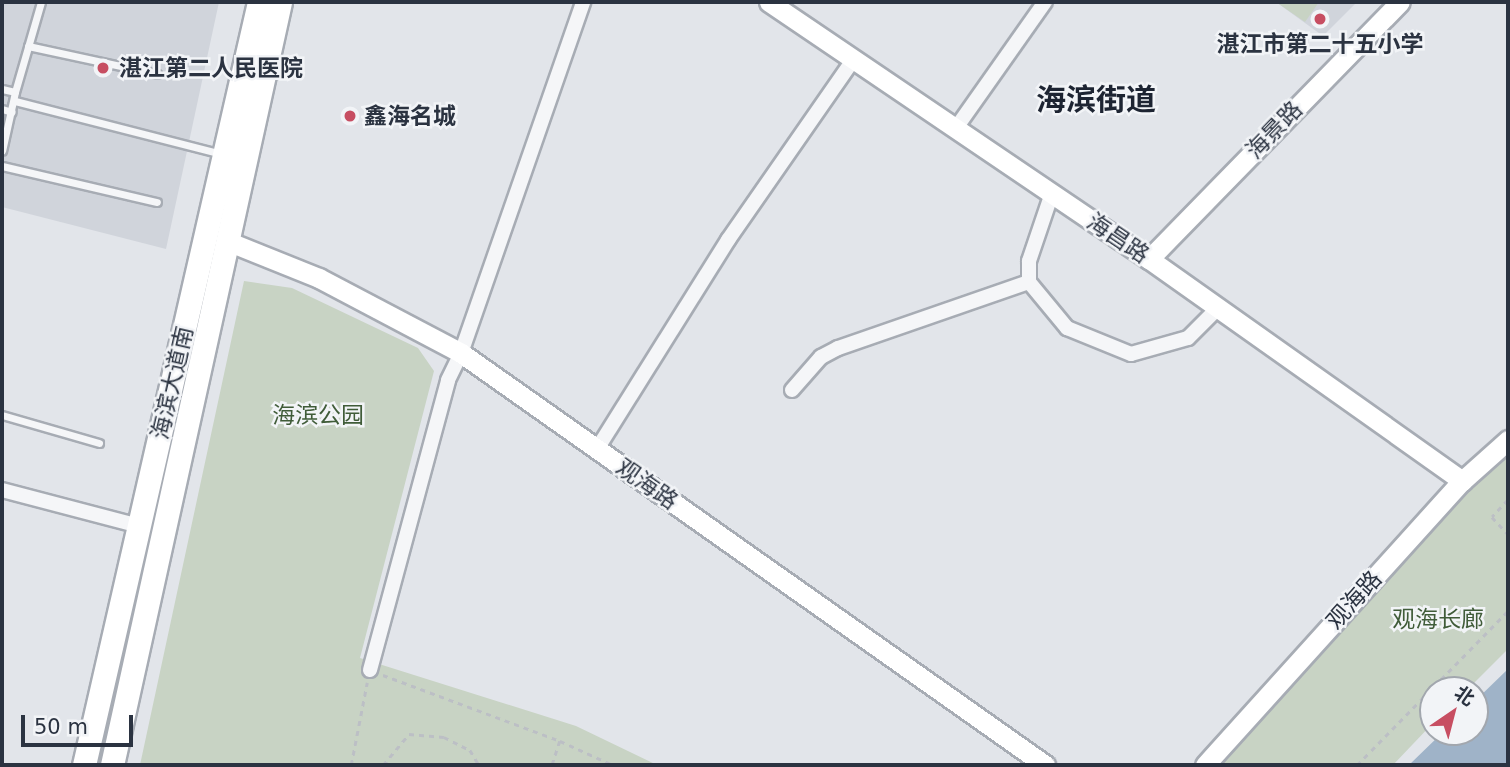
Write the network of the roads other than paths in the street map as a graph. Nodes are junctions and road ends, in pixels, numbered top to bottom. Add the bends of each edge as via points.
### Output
1 (41, 2) edge
2 (259, 2) edge
3 (280, 2) edge
4 (583, 2) edge
5 (769, 2) edge
6 (1045, 2) edge
7 (1400, 2) edge
8 (28, 46) junction
9 (854, 59) junction
10 (157, 74) dead end
11 (2, 89) edge
12 (15, 96) junction
13 (2, 109) edge
14 (12, 112) junction
15 (956, 128) junction
16 (2, 151) edge
17 (223, 155) junction
18 (2, 166) edge
19 (1052, 193) junction
20 (157, 202) dead end
21 (227, 241) junction
22 (1149, 259) junction
23 (1029, 282) junction
24 (1217, 308) junction
25 (461, 353) junction
26 (792, 390) dead end
27 (2, 415) edge
28 (1508, 440) edge
29 (99, 443) dead end
30 (597, 449) junction
31 (1462, 481) junction
32 (2, 490) edge
33 (139, 526) junction
34 (370, 670) road end
35 (85, 765) edge
36 (112, 765) edge
37 (1045, 765) edge
38 (1205, 765) edge

1 - 8 lane
2 - 17 main road, 海滨大道南
3 - 21 main road, 海滨大道南
4 - 25 street
5 - 9 street, 海昌路
6 - 15 street
7 - 22 street, 海景路
8 - 10 lane
8 - 12 lane
9 - 15 street, 海昌路
9 - 30 street via 728,240
11 - 12 lane
12 - 14 lane
12 - 17 lane
13 - 14 lane
14 - 16 lane
15 - 19 street, 海昌路
17 - 33 main road, 海滨大道南
18 - 20 lane
19 - 22 street, 海昌路
19 - 23 street via 1029,261
21 - 25 street, 观海路 via 319,278
21 - 36 main road, 海滨大道南
22 - 24 street, 海昌路
23 - 24 street via 1067,328 1131,354 1188,338
23 - 26 street via 838,348 821,357
24 - 31 street, 海昌路
25 - 30 street, 观海路
25 - 34 street via 448,380
27 - 29 lane
28 - 31 street, 观海路
30 - 37 street, 观海路
31 - 38 street, 观海路
32 - 33 street
33 - 35 main road, 海滨大道南

